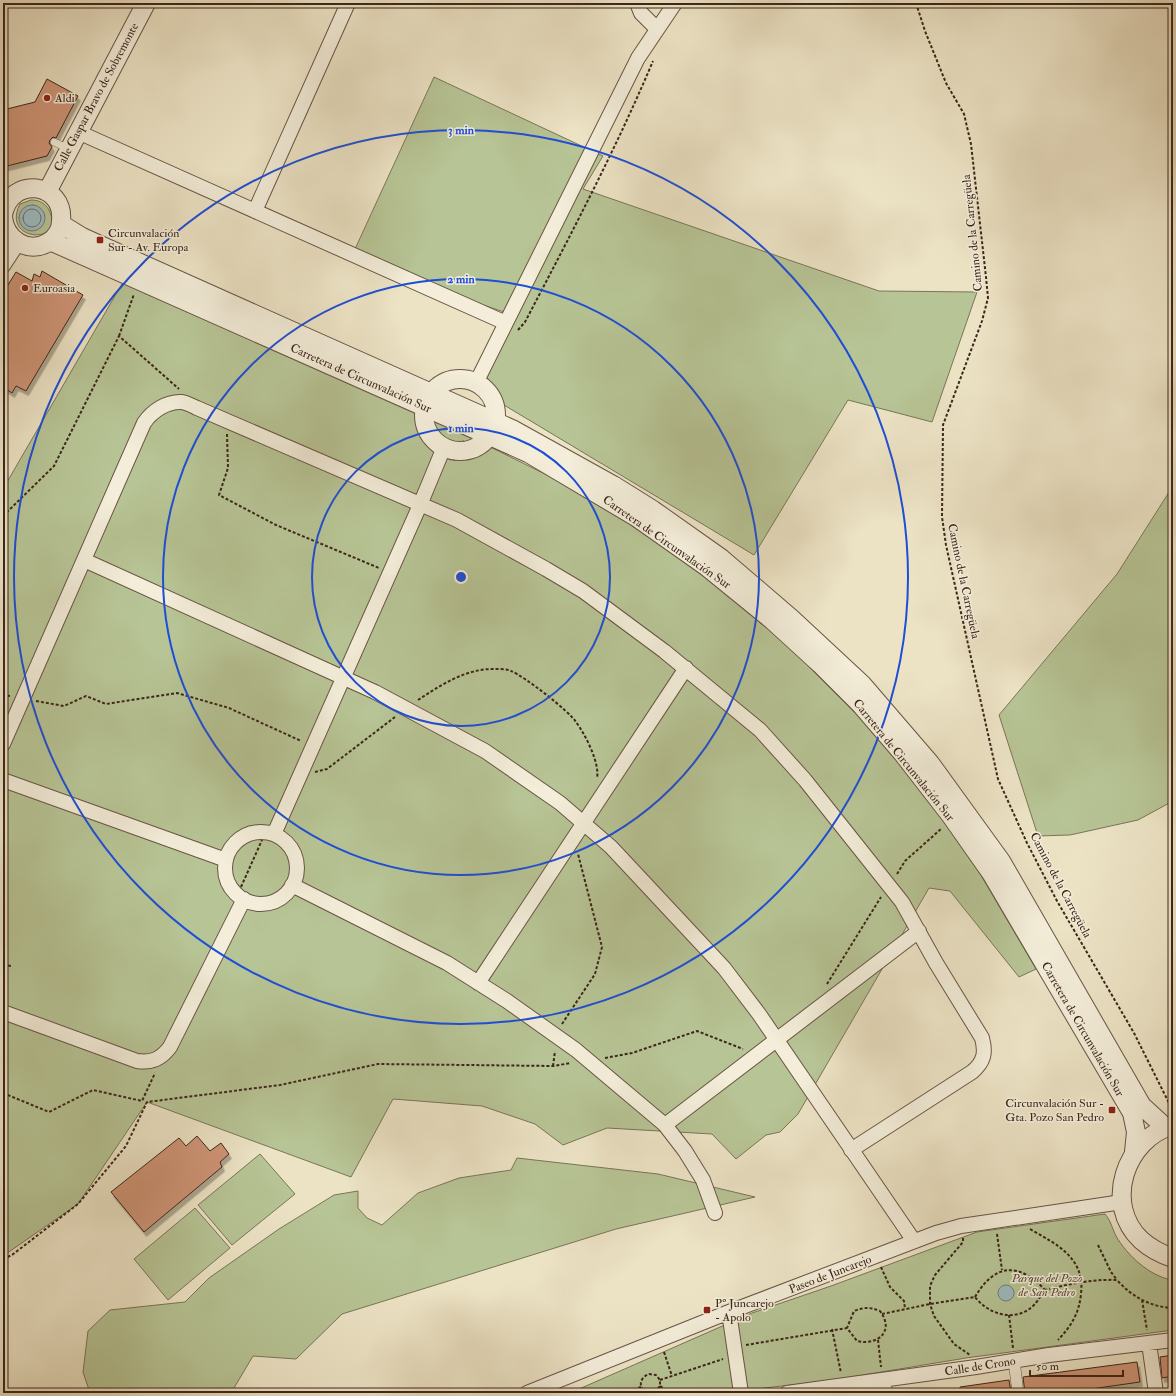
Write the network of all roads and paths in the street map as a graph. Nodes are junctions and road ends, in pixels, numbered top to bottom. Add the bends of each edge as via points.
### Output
1 (146, 3) edge
2 (348, 3) edge
3 (637, 3) edge
4 (691, 3) edge
5 (916, 3) edge
6 (681, 5) edge
7 (657, 30) junction
8 (655, 56) dead end
9 (78, 132) junction
10 (47, 192) junction
11 (255, 211) junction
12 (4, 214) edge
13 (61, 224) junction
14 (50, 241) junction
15 (18, 243) junction
16 (3, 266) edge
17 (136, 288) dead end
18 (511, 328) junction
19 (119, 336) junction
20 (476, 383) junction
21 (182, 392) dead end
22 (428, 400) junction
23 (493, 429) junction
24 (227, 432) dead end
25 (444, 447) junction
26 (420, 505) junction
27 (3, 516) edge
28 (84, 560) junction
29 (381, 569) dead end
30 (686, 668) junction
31 (343, 678) junction
32 (3, 695) edge
33 (11, 696) dead end
34 (33, 701) dead end
35 (417, 701) dead end
36 (399, 714) dead end
37 (301, 742) dead end
38 (3, 744) edge
39 (308, 773) dead end
40 (597, 779) dead end
41 (3, 780) edge
42 (584, 823) junction
43 (946, 830) dead end
44 (268, 837) junction
45 (576, 847) dead end
46 (226, 860) junction
47 (892, 880) dead end
48 (292, 885) junction
49 (884, 892) dead end
50 (241, 895) junction
51 (919, 931) junction
52 (3, 965) edge
53 (12, 966) dead end
54 (478, 983) junction
55 (823, 990) dead end
56 (3, 1012) edge
57 (561, 1025) dead end
58 (776, 1040) junction
59 (556, 1045) dead end
60 (748, 1051) dead end
61 (601, 1058) dead end
62 (577, 1062) dead end
63 (553, 1066) junction
64 (155, 1072) dead end
65 (3, 1093) edge
66 (1170, 1121) edge
67 (665, 1125) junction
68 (851, 1150) junction
69 (1134, 1152) junction
70 (1122, 1202) junction
71 (715, 1213) dead end
72 (1024, 1217) junction
73 (995, 1221) junction
74 (961, 1226) junction
75 (914, 1241) junction
76 (1098, 1245) dead end
77 (876, 1256) junction
78 (1173, 1258) edge
79 (3, 1260) edge
80 (1002, 1270) junction
81 (1117, 1280) junction
82 (1083, 1282) junction
83 (1045, 1290) junction
84 (975, 1297) junction
85 (1142, 1300) junction
86 (930, 1304) junction
87 (1173, 1308) edge
88 (905, 1309) junction
89 (729, 1312) junction
90 (882, 1314) junction
91 (1009, 1316) junction
92 (848, 1328) junction
93 (832, 1329) junction
94 (660, 1340) junction
95 (878, 1340) junction
96 (1173, 1340) edge
97 (1149, 1343) junction
98 (734, 1347) junction
99 (1049, 1355) junction
100 (1014, 1360) junction
101 (976, 1367) junction
102 (672, 1376) junction
103 (660, 1380) junction
104 (883, 1381) edge
105 (660, 1386) junction
106 (843, 1386) junction
107 (641, 1387) junction
108 (527, 1393) edge
109 (624, 1393) edge
110 (648, 1393) edge
111 (654, 1393) edge
112 (671, 1393) edge
113 (742, 1393) edge
114 (787, 1393) edge
115 (1018, 1393) edge
116 (1156, 1393) edge

1 - 9 street, Calle Gaspar Bravo de Sobremonte
2 - 11 street
3 - 7 street via 641,13
4 - 6 path
5 - 66 path, Camino de la Carregüela via 946,83 964,114 971,144 986,277 988,298 982,321 943,425 942,517 998,779 1057,901 1134,1033
6 - 7 street
7 - 18 street via 638,58
8 - 18 path via 598,183 525,322
9 - 10 street, Calle Gaspar Bravo de Sobremonte via 62,145
9 - 11 street
10 - 12 street via 30,188 21,190 13,195
10 - 13 street via 60,206
11 - 18 street
12 - 15 street via 11,238
13 - 14 street via 55,237
13 - 22 street, Carretera de Circunvalación Sur via 82,238
14 - 15 street via 34,247
14 - 22 street, Carretera de Circunvalación Sur
15 - 16 street
17 - 19 path
18 - 20 street
19 - 21 path
19 - 27 path via 54,466
20 - 22 street via 465,379 452,380 441,385
20 - 23 street via 486,390 492,399 496,410
22 - 23 street, Carretera de Circunvalación Sur
22 - 25 street via 424,417 427,429 434,440
23 - 25 street via 477,448 454,451
23 - 66 street, Carretera de Circunvalación Sur via 557,453 653,510 721,558 862,684 930,763 1001,861 1142,1106
23 - 69 street, Carretera de Circunvalación Sur via 528,453 636,517 707,568 772,620 860,704 908,760 991,873 1132,1113 1136,1132
24 - 29 path via 228,468 219,495 276,525
25 - 26 street
26 - 28 street via 182,402 167,404 155,410 144,423
26 - 30 street via 457,520 583,591
26 - 31 street
28 - 31 street
28 - 38 street
30 - 42 street
30 - 51 street via 760,730 805,780 902,902
31 - 42 street via 375,692 485,751 560,803
31 - 44 street
32 - 33 path
34 - 37 path via 64,706 86,696 106,704 177,693 229,708
35 - 40 path via 447,681 464,675 492,669 510,670 527,679 576,721 596,762
36 - 39 path via 327,769
41 - 46 street
42 - 54 street
42 - 58 street via 627,864 724,968
43 - 47 path via 940,829 905,861
44 - 46 street via 262,832 250,833 239,839 230,848
44 - 48 street via 284,840 292,849 297,872
44 - 50 path
45 - 57 path via 602,947 595,974
46 - 50 street via 228,883 234,892
48 - 50 street via 278,900 267,903 255,903
48 - 54 street via 447,963
49 - 55 path
50 - 56 street via 170,1047 158,1059 149,1063 137,1062
51 - 58 street
51 - 68 street via 982,1038 984,1057 980,1066 972,1072
52 - 53 path
54 - 67 street via 576,1050
58 - 67 street
58 - 68 street
59 - 63 path
60 - 61 path via 697,1031 632,1053
62 - 63 path
63 - 79 path via 378,1064 280,1085 147,1102 126,1146 78,1204
64 - 65 path via 142,1101 93,1090 49,1112
66 - 69 street via 1147,1137
67 - 71 street via 703,1180
68 - 75 street
69 - 70 street via 1125,1167
70 - 72 street, Paseo de Juncarejo
70 - 78 street via 1128,1222 1140,1240 1158,1253
72 - 73 street, Paseo de Juncarejo
72 - 82 path via 1024,1225 1042,1234 1069,1255
73 - 74 street, Paseo de Juncarejo
73 - 80 path
74 - 75 street, Paseo de Juncarejo
74 - 86 path via 963,1242 935,1275 930,1286
75 - 77 street, Paseo de Juncarejo
76 - 81 path
77 - 88 path via 890,1287 904,1301
77 - 89 street, Paseo de Juncarejo
80 - 83 path via 1024,1272
80 - 84 path via 983,1285
81 - 82 path
81 - 85 path via 1127,1291
82 - 83 path
82 - 99 path via 1078,1314
83 - 91 path via 1034,1306 1022,1313
84 - 86 path
84 - 91 path via 983,1307
85 - 87 path via 1159,1307
85 - 97 path
86 - 88 path
86 - 101 path via 934,1316 954,1344 974,1357
88 - 90 path
89 - 94 street, Paseo de Juncarejo
89 - 98 street
90 - 92 path via 863,1307 854,1311
90 - 95 path via 885,1327
91 - 100 path
92 - 93 path
92 - 95 path via 857,1341 868,1344
93 - 98 path
93 - 106 path
94 - 102 path
94 - 108 street, Paseo de Juncarejo
95 - 104 path
96 - 97 street, Calle de Crono
97 - 99 street, Calle de Crono
97 - 116 street
98 - 102 path via 725,1359
98 - 113 street
99 - 100 street, Calle de Crono
100 - 101 street, Calle de Crono
100 - 115 street
101 - 104 street, Calle de Crono
102 - 103 path
103 - 105 path
103 - 107 path via 656,1375 649,1374 641,1380
104 - 106 street, Calle de Crono
105 - 111 path
105 - 112 path
106 - 114 street, Calle de Crono
107 - 109 path
107 - 110 path

